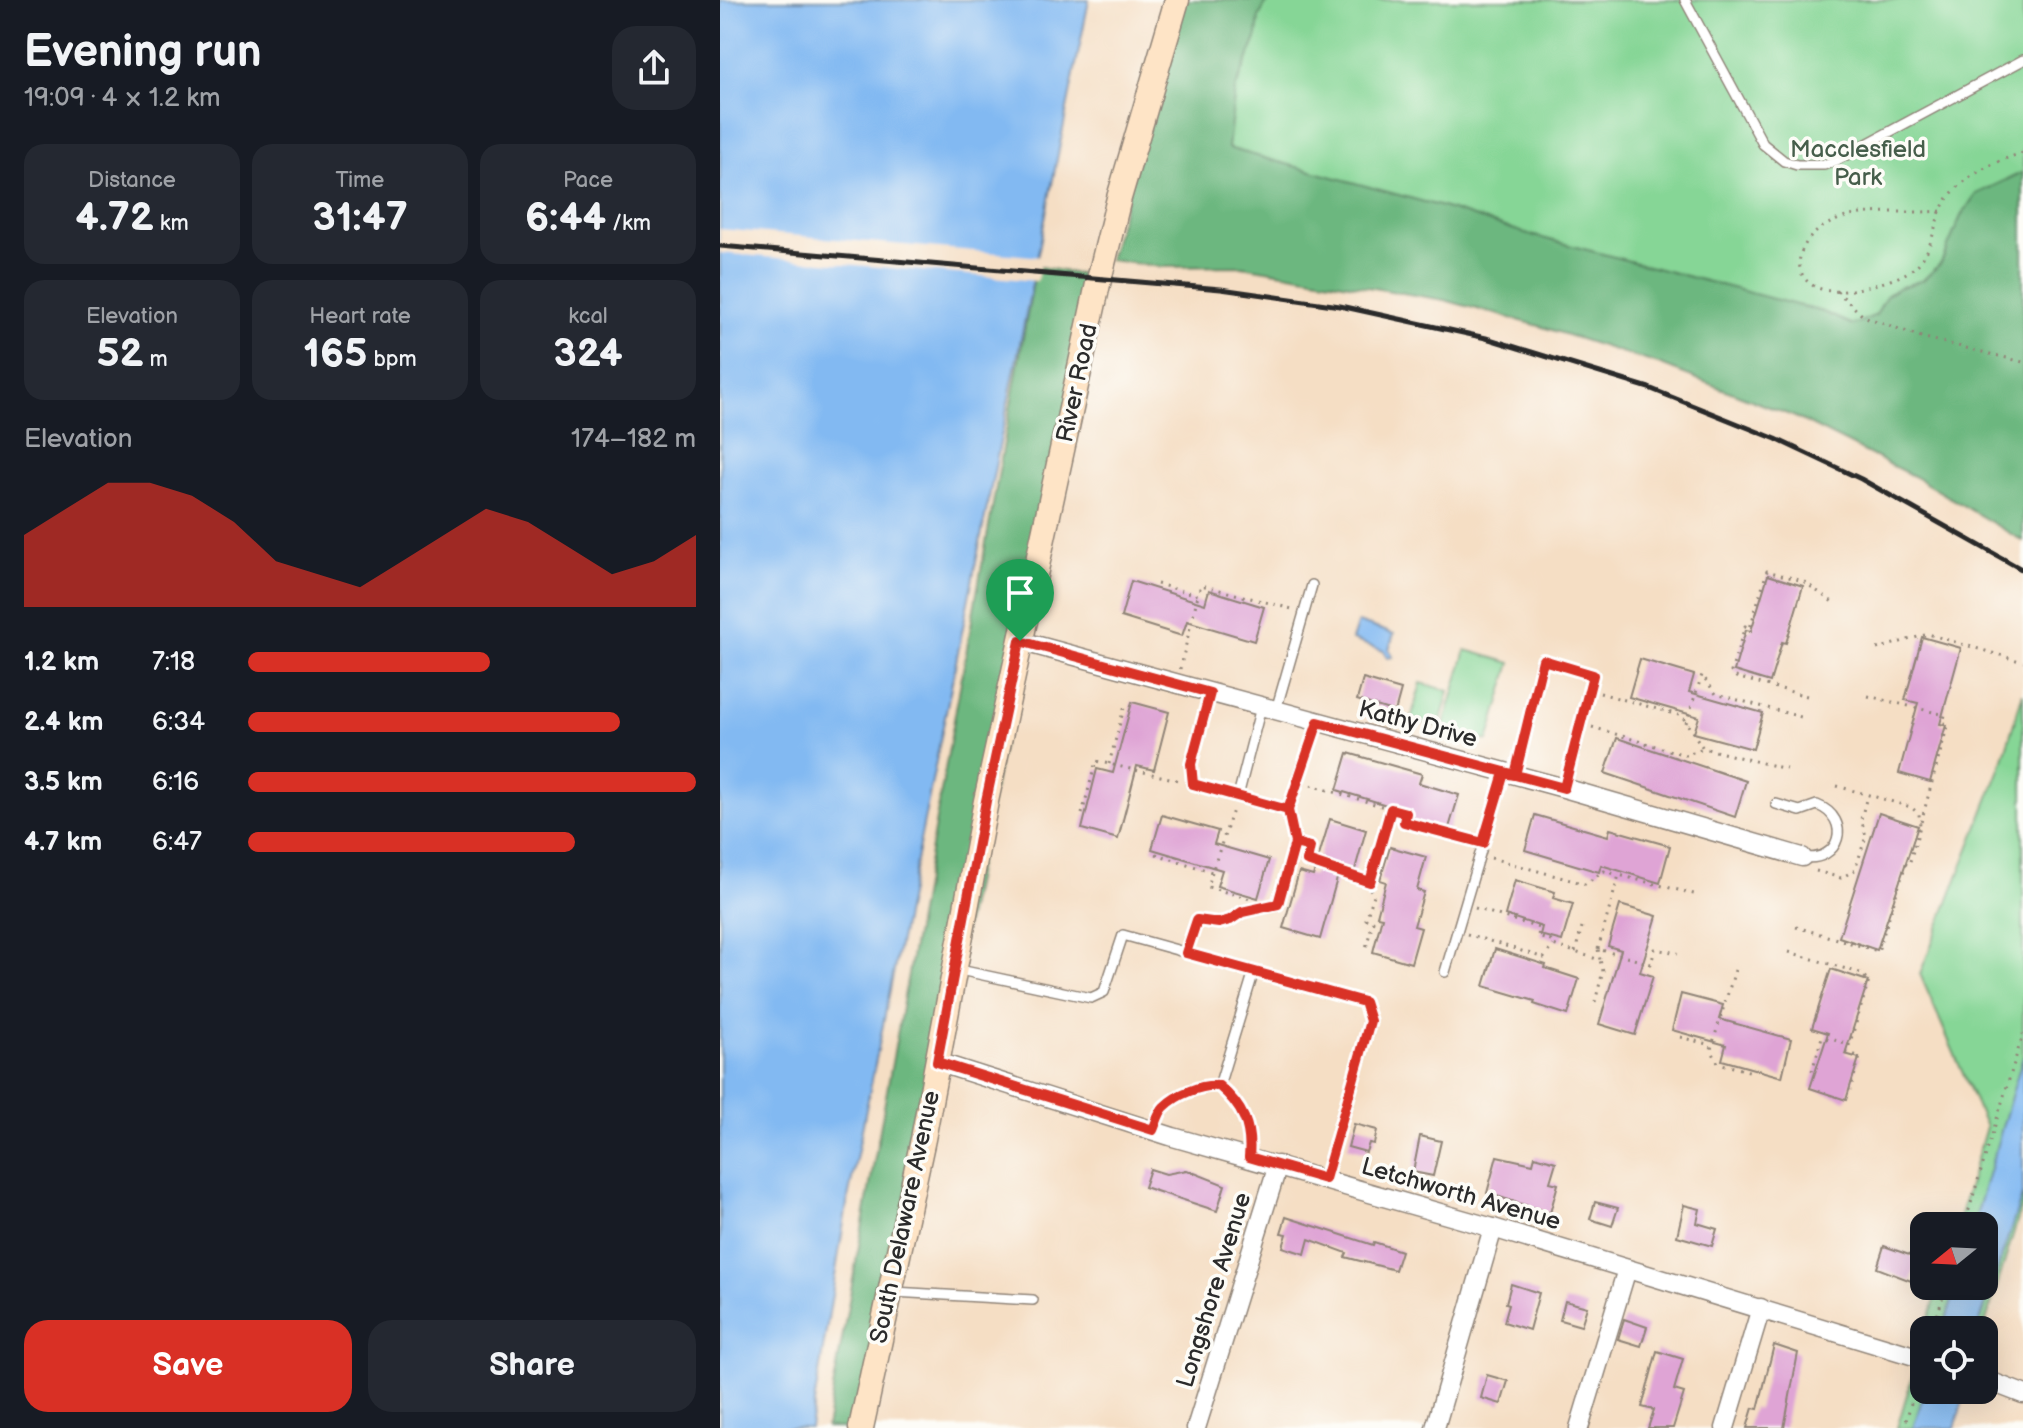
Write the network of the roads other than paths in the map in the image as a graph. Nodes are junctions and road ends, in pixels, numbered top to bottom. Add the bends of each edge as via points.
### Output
1 (1177, 0) edge
2 (1685, 0) edge
3 (2023, 60) edge
4 (1312, 585) dead end
5 (1020, 641) junction
6 (1210, 693) junction
7 (1269, 708) junction
8 (1318, 722) junction
9 (992, 770) joint
10 (1510, 774) junction
11 (1564, 788) junction
12 (1238, 796) junction
13 (1776, 804) dead end
14 (1807, 863) joint
15 (955, 969) junction
16 (1254, 971) junction
17 (1445, 972) dead end
18 (937, 1062) junction
19 (1219, 1086) junction
20 (1153, 1130) junction
21 (1249, 1157) junction
22 (1278, 1165) junction
23 (1325, 1179) junction
24 (1493, 1228) junction
25 (1627, 1269) junction
26 (890, 1292) junction
27 (1033, 1300) dead end
28 (1761, 1308) junction
29 (1910, 1360) edge
30 (1998, 1384) edge
31 (2023, 1394) edge
32 (861, 1428) edge
33 (1196, 1428) edge
34 (1435, 1428) edge
35 (1579, 1428) edge
36 (1725, 1428) edge

1 - 5 main road, River Road via 1103,260
2 - 3 lane via 1763,144 1797,165 1837,160
4 - 7 lane
5 - 6 street, Kathy Drive
5 - 9 main road, River Road
6 - 7 street, Kathy Drive
6 - 12 lane via 1191,764 1193,784
7 - 8 street, Kathy Drive
7 - 12 lane
8 - 10 street, Kathy Drive
8 - 12 lane via 1288,810
9 - 15 main road, South Delaware Avenue
10 - 11 street, Kathy Drive
10 - 11 lane via 1543,660 1593,675
10 - 17 lane via 1483,843
11 - 14 street, Kathy Drive
13 - 14 lane via 1800,811 1817,805 1837,823 1833,848
15 - 16 lane via 1091,998 1104,992 1123,935
15 - 18 main road, South Delaware Avenue
16 - 19 lane
16 - 23 lane via 1364,1002 1370,1021
18 - 20 street, Letchworth Avenue
18 - 26 main road, South Delaware Avenue
19 - 20 lane via 1183,1094 1163,1108
19 - 21 lane via 1243,1113 1251,1136
20 - 21 street, Letchworth Avenue
21 - 22 street, Letchworth Avenue
22 - 23 street, Letchworth Avenue
22 - 33 street, Longshore Avenue
23 - 24 street, Letchworth Avenue
24 - 25 street, Letchworth Avenue
24 - 34 street
25 - 28 street, Letchworth Avenue
25 - 35 street
26 - 27 lane
26 - 32 main road, South Delaware Avenue
28 - 29 street, Letchworth Avenue
28 - 36 street
30 - 31 street

